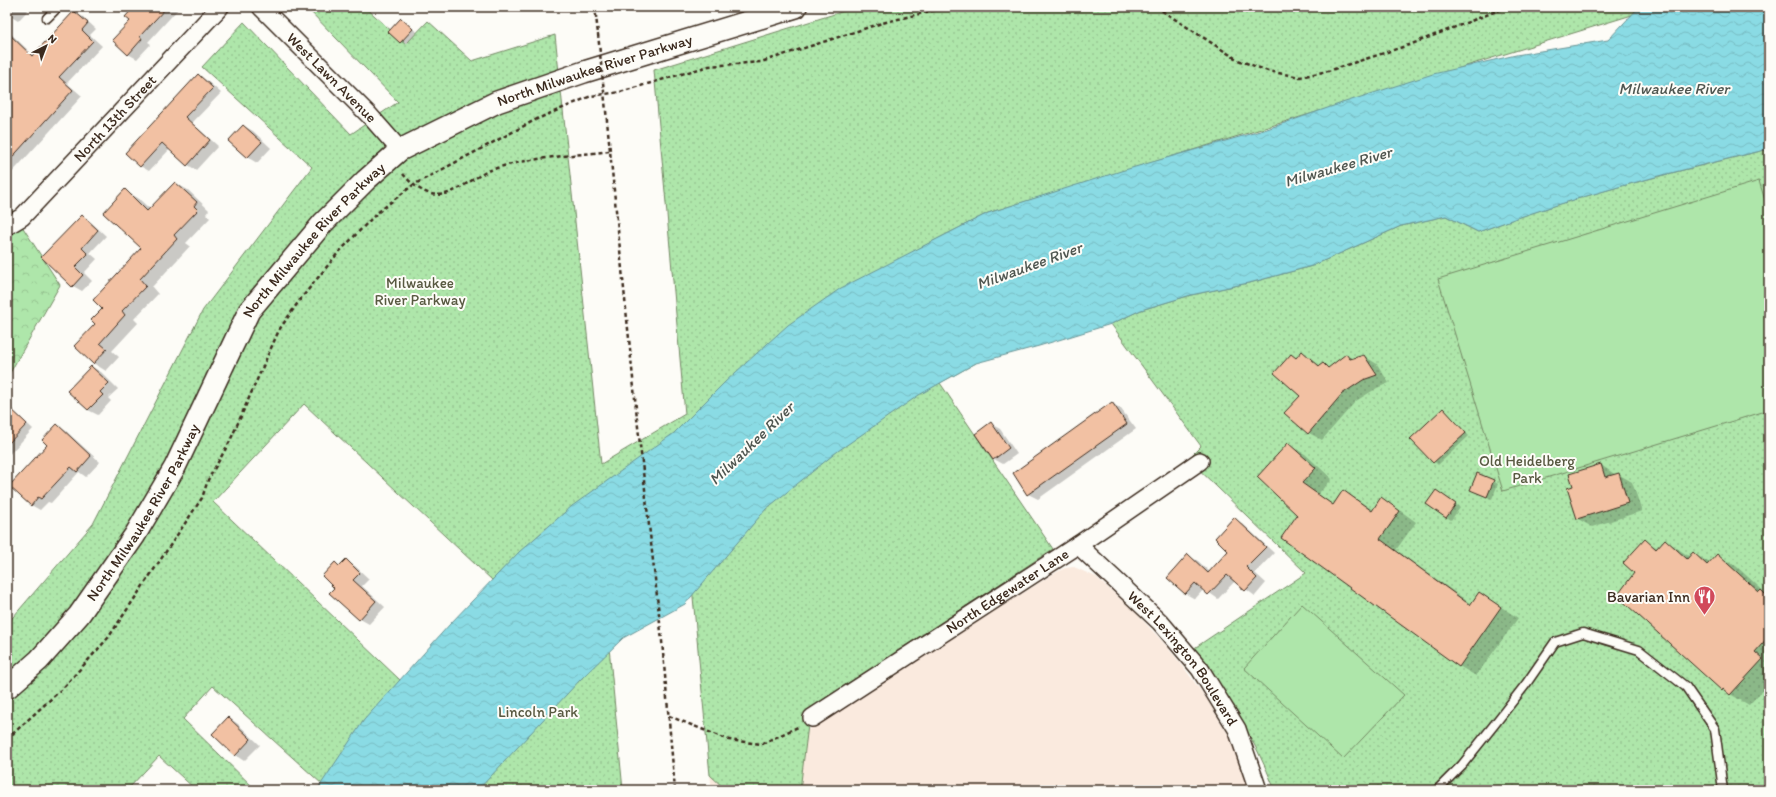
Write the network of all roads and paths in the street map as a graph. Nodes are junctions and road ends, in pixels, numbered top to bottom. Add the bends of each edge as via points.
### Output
1 (58, 7) edge
2 (220, 7) edge
3 (261, 7) edge
4 (595, 7) edge
5 (796, 7) edge
6 (948, 7) edge
7 (1156, 7) edge
8 (1507, 7) edge
9 (47, 18) dead end
10 (400, 150) junction
11 (610, 151) junction
12 (413, 185) junction
13 (7, 226) edge
14 (1200, 461) dead end
15 (1078, 545) junction
16 (7, 688) edge
17 (670, 716) junction
18 (812, 718) joint
19 (7, 739) edge
20 (675, 790) edge
21 (1258, 790) edge
22 (1437, 790) edge
23 (1723, 790) edge

1 - 9 lane
2 - 13 street, North 13th Street via 22,217
3 - 10 street, West Lawn Avenue via 370,116
4 - 11 path, bridge
5 - 10 street, North Milwaukee River Parkway via 584,72 497,102
6 - 12 path via 882,23 761,62 709,66 620,92 591,96 537,119
7 - 8 path via 1238,60 1268,72 1300,77 1328,71 1409,45
10 - 12 path via 404,174
10 - 16 street, North Milwaukee River Parkway via 323,223 248,311 175,466 135,535 79,615 39,660
11 - 12 path via 522,162 491,170 445,194 425,193
11 - 17 path
12 - 19 path via 377,213 338,253 299,301 279,330 230,441 208,480 202,498 153,573 108,638 64,686
14 - 15 street, North Edgewater Lane
15 - 18 street, North Edgewater Lane
15 - 21 street, West Lexington Boulevard via 1160,622 1200,669 1237,729
17 - 18 path via 729,740 761,744 791,731
17 - 20 path
22 - 23 lane via 1462,765 1494,725 1555,642 1583,633 1639,650 1686,687 1715,729

